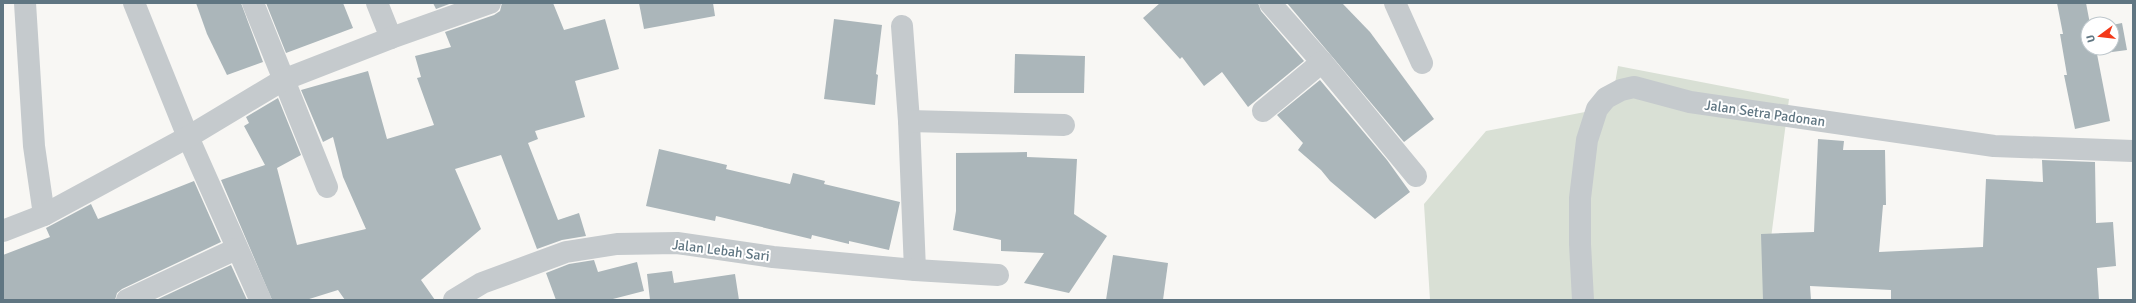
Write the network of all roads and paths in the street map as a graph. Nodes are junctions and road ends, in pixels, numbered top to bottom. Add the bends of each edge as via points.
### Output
1 (25, 3) edge
2 (134, 3) edge
3 (253, 3) edge
4 (377, 3) edge
5 (490, 3) edge
6 (1270, 3) edge
7 (1394, 3) edge
8 (902, 26) dead end
9 (391, 38) junction
10 (1322, 62) junction
11 (1422, 63) dead end
12 (282, 80) junction
13 (1263, 111) dead end
14 (909, 121) junction
15 (1064, 125) dead end
16 (188, 137) junction
17 (2133, 156) edge
18 (1416, 176) dead end
19 (327, 187) dead end
20 (44, 215) junction
21 (3, 231) edge
22 (236, 249) junction
23 (915, 270) junction
24 (998, 275) dead end
25 (260, 299) dead end
26 (127, 300) edge
27 (454, 300) edge
28 (1583, 300) edge

1 - 20 street via 34,146
2 - 16 street
3 - 12 street
4 - 9 street
5 - 9 street
6 - 10 street
7 - 11 street
8 - 14 street
9 - 12 street
10 - 13 street
10 - 18 street
12 - 16 street
12 - 19 street
14 - 15 street
14 - 23 street
16 - 20 street
16 - 22 street
17 - 28 street, Jalan Setra Padonan via 1994,146 1690,102 1634,87 1628,88 1602,102 1597,109 1587,140 1580,198
20 - 21 street
22 - 25 street
22 - 26 street
23 - 24 street, Jalan Lebah Sari
23 - 27 street, Jalan Lebah Sari via 773,256 677,243 617,244 566,252 482,283

